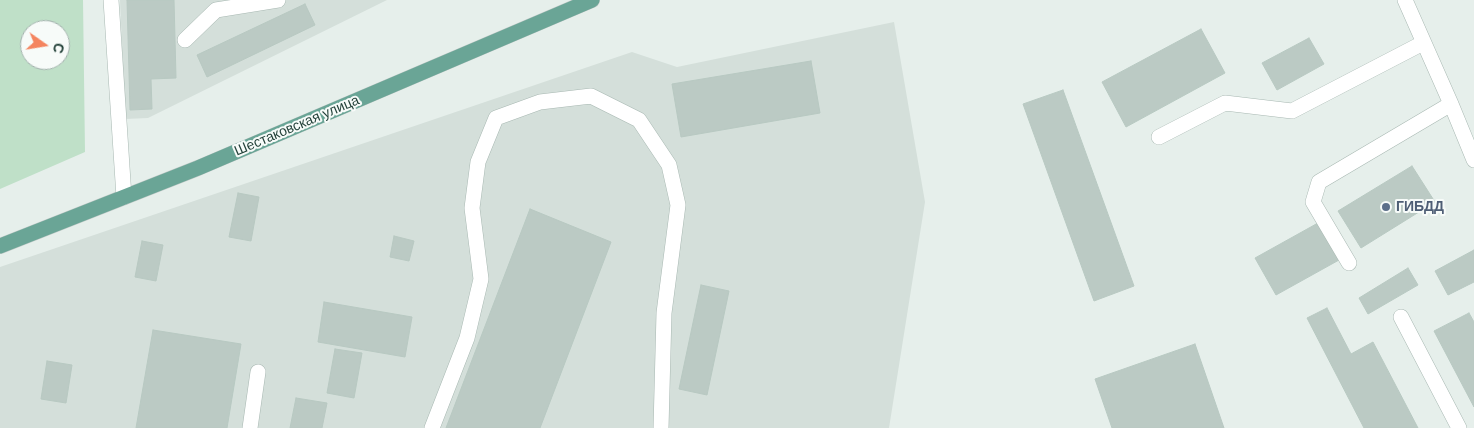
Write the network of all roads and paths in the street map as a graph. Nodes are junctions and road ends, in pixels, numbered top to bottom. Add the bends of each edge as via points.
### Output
1 (111, 0) edge
2 (278, 0) edge
3 (592, 0) edge
4 (1405, 0) edge
5 (185, 40) dead end
6 (1423, 43) junction
7 (1451, 104) junction
8 (1159, 137) dead end
9 (1474, 160) edge
10 (124, 198) junction
11 (0, 246) edge
12 (1349, 263) dead end
13 (1401, 317) dead end
14 (258, 372) dead end
15 (250, 428) edge
16 (432, 428) edge
17 (661, 428) edge
18 (1459, 428) edge

1 - 10 street
2 - 5 street via 216,10
3 - 10 main road, Шестаковская улица
4 - 6 street
6 - 7 street
6 - 8 street via 1292,110 1224,103
7 - 9 street
7 - 12 street via 1319,182 1313,202
10 - 11 main road, Шестаковская улица
13 - 18 street
14 - 15 street
16 - 17 street via 467,338 481,279 472,208 478,162 496,118 540,102 591,96 639,120 669,165 678,205 664,313

